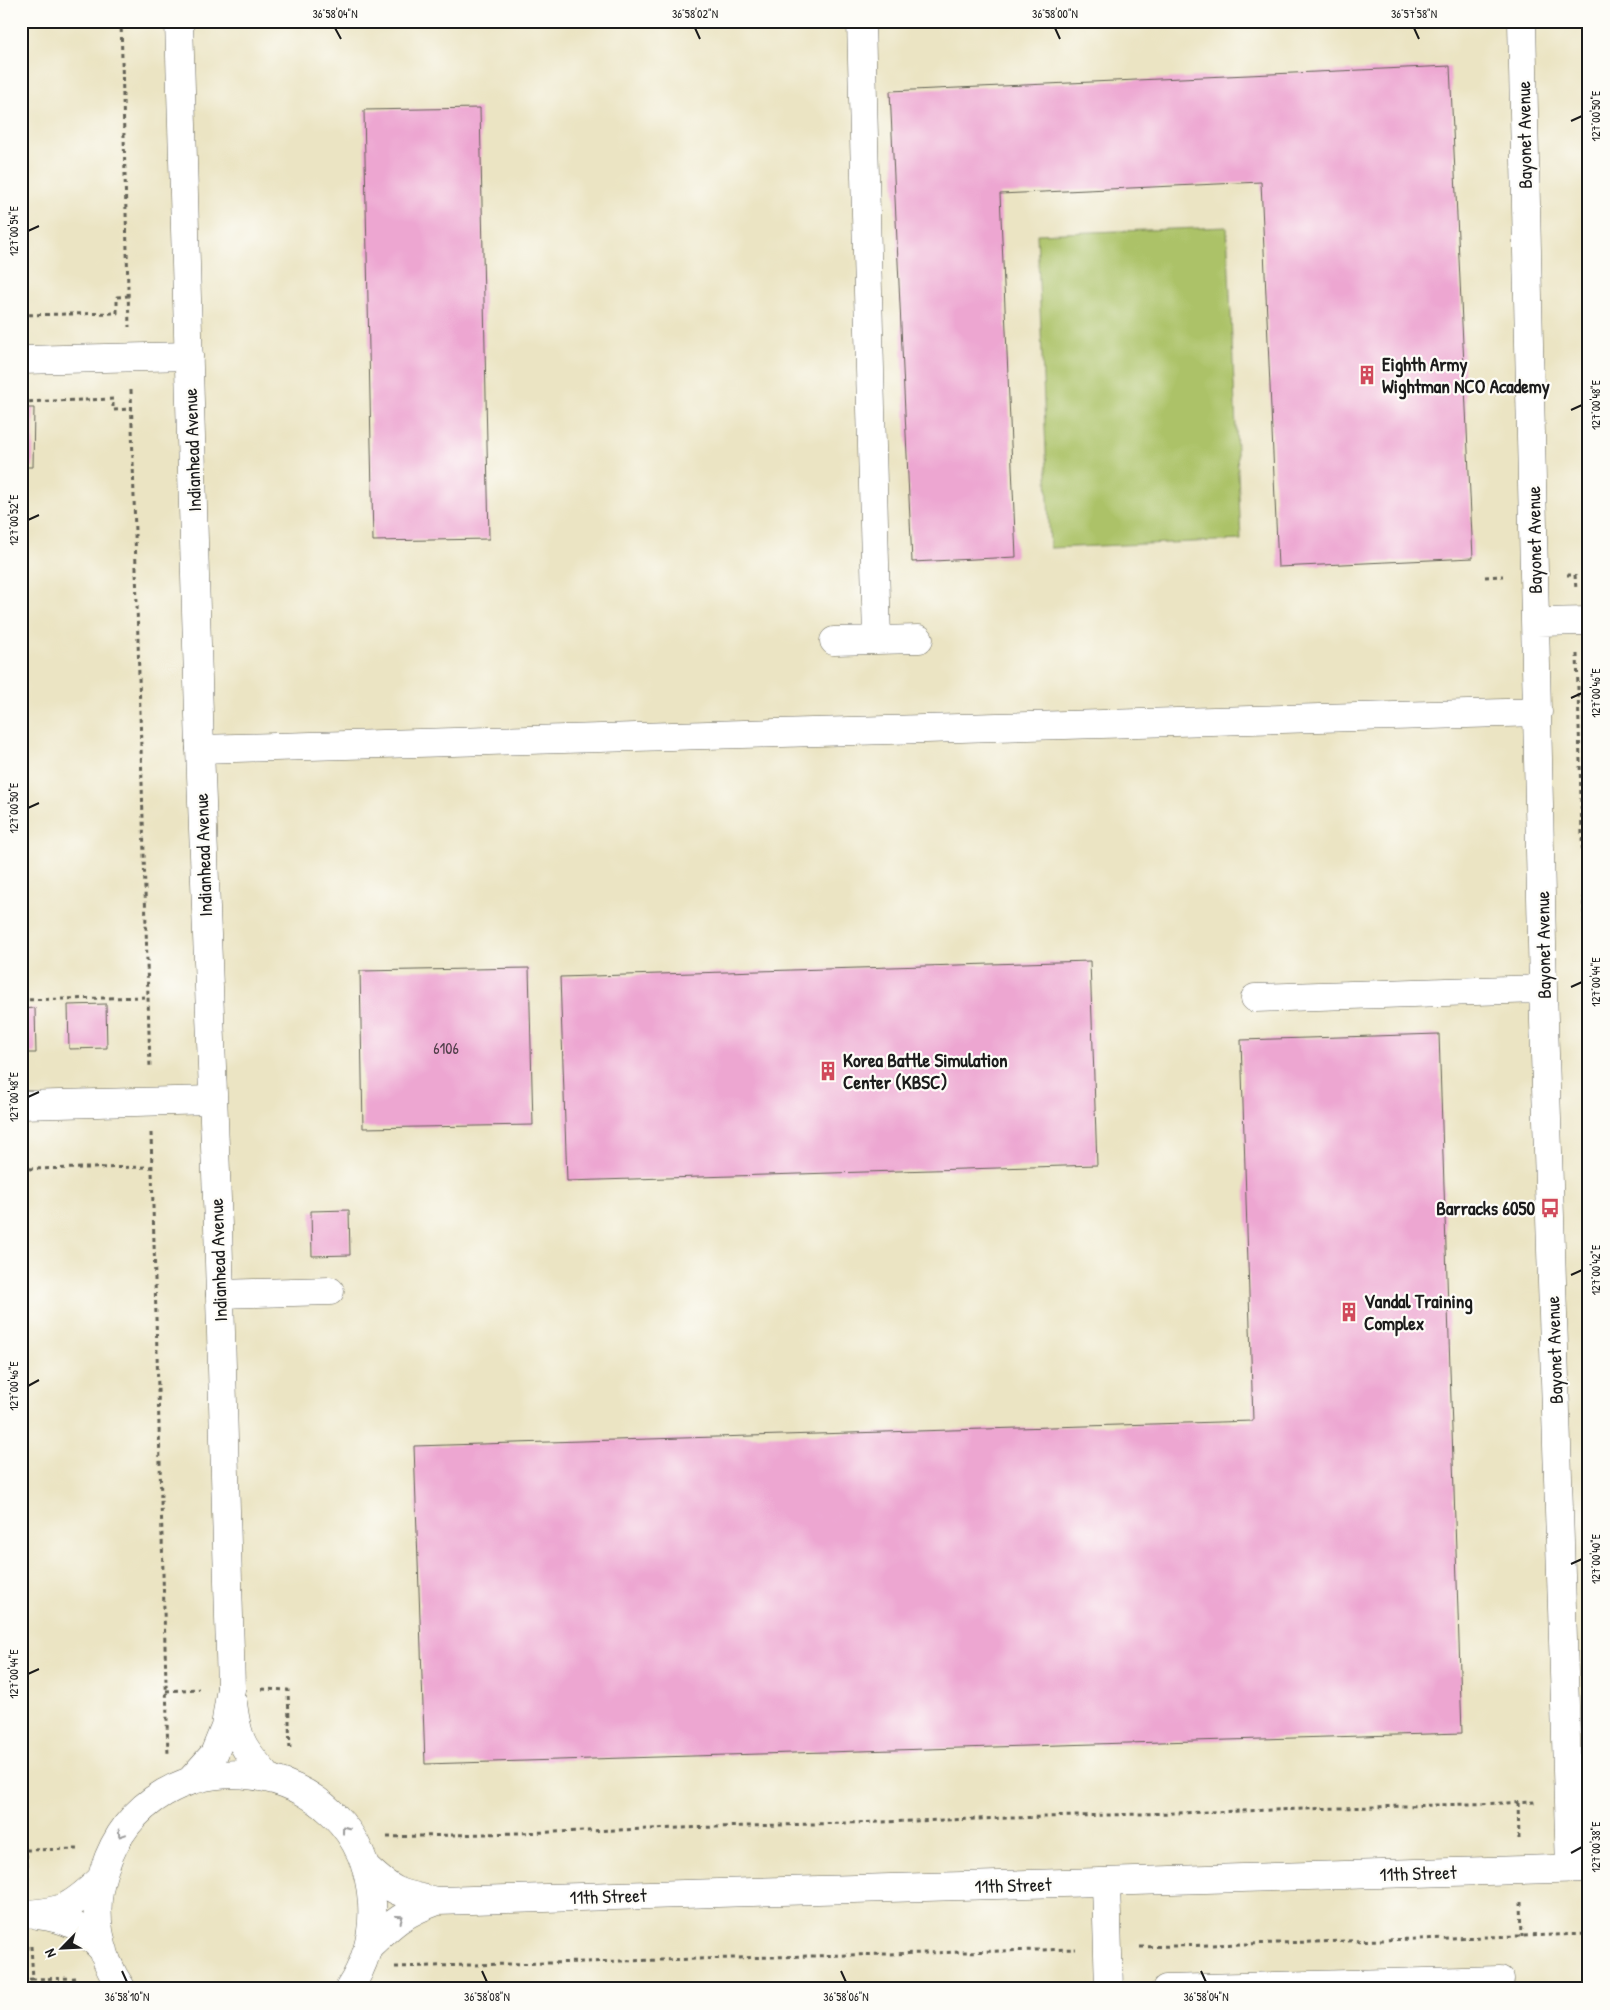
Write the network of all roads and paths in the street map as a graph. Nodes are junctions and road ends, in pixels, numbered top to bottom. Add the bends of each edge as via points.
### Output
1 (179, 21) edge
2 (861, 21) edge
3 (1522, 21) edge
4 (129, 296) dead end
5 (21, 315) edge
6 (189, 356) junction
7 (21, 360) edge
8 (21, 402) edge
9 (132, 409) dead end
10 (1535, 576) junction
11 (1485, 577) dead end
12 (1583, 621) edge
13 (1536, 622) junction
14 (919, 639) dead end
15 (877, 640) junction
16 (834, 641) dead end
17 (1538, 712) junction
18 (200, 749) junction
19 (1543, 989) junction
20 (148, 998) dead end
21 (1255, 998) dead end
22 (21, 1000) edge
23 (1589, 1086) edge
24 (212, 1100) junction
25 (21, 1105) edge
26 (152, 1167) dead end
27 (21, 1169) edge
28 (330, 1291) dead end
29 (220, 1294) junction
30 (231, 1688) junction
31 (290, 1756) dead end
32 (168, 1765) dead end
33 (269, 1778) junction
34 (190, 1780) junction
35 (1568, 1801) junction
36 (386, 1837) dead end
37 (81, 1849) dead end
38 (21, 1850) edge
39 (365, 1866) junction
40 (1579, 1868) edge
41 (101, 1879) junction
42 (1106, 1883) junction
43 (437, 1901) junction
44 (25, 1914) edge
45 (1589, 1934) edge
46 (369, 1946) junction
47 (1108, 1948) junction
48 (104, 1952) junction
49 (386, 1968) dead end
50 (80, 1978) dead end
51 (21, 1980) edge
52 (1500, 1980) dead end
53 (1444, 1985) edge
54 (122, 1989) edge
55 (349, 1989) edge
56 (1110, 1989) edge
57 (1166, 1989) edge

1 - 6 main road, Indianhead Avenue
2 - 15 main road
3 - 10 main road, Bayonet Avenue
4 - 5 path via 116,297 117,313
6 - 7 main road
6 - 18 main road, Indianhead Avenue
8 - 9 path via 113,399 113,410
10 - 11 path
10 - 12 path via 1575,575
10 - 13 main road, Bayonet Avenue
12 - 13 main road
12 - 23 path
13 - 17 main road, Bayonet Avenue
14 - 15 main road
15 - 16 main road
17 - 18 main road
17 - 19 main road, Bayonet Avenue
18 - 24 main road, Indianhead Avenue
19 - 21 main road
19 - 35 main road, Bayonet Avenue
20 - 22 path
24 - 25 main road
24 - 29 main road, Indianhead Avenue
26 - 27 path
28 - 29 main road
29 - 30 main road, Indianhead Avenue
30 - 31 path via 288,1690
30 - 32 path via 166,1689
30 - 33 main road via 236,1732 246,1752
30 - 34 main road via 225,1727 214,1754
33 - 34 main road via 230,1773
39 -> 33 main road via 350,1835 328,1810 296,1788
34 -> 41 main road via 155,1799 136,1815 114,1844
35 - 36 path
35 - 40 main road, Bayonet Avenue
37 - 38 path
39 - 43 main road via 386,1886 407,1895
39 - 46 main road via 372,1906
40 - 42 main road, 11th Street
41 - 44 main road via 63,1910
41 - 48 main road via 97,1915
42 - 43 main road, 11th Street
42 - 47 main road
46 -> 43 main road via 410,1911
44 - 48 main road via 59,1918 76,1926 84,1930
45 - 47 path
46 - 55 main road
47 - 49 path
47 - 56 main road
48 - 54 main road
50 - 51 path
52 - 53 main road
53 - 57 main road

